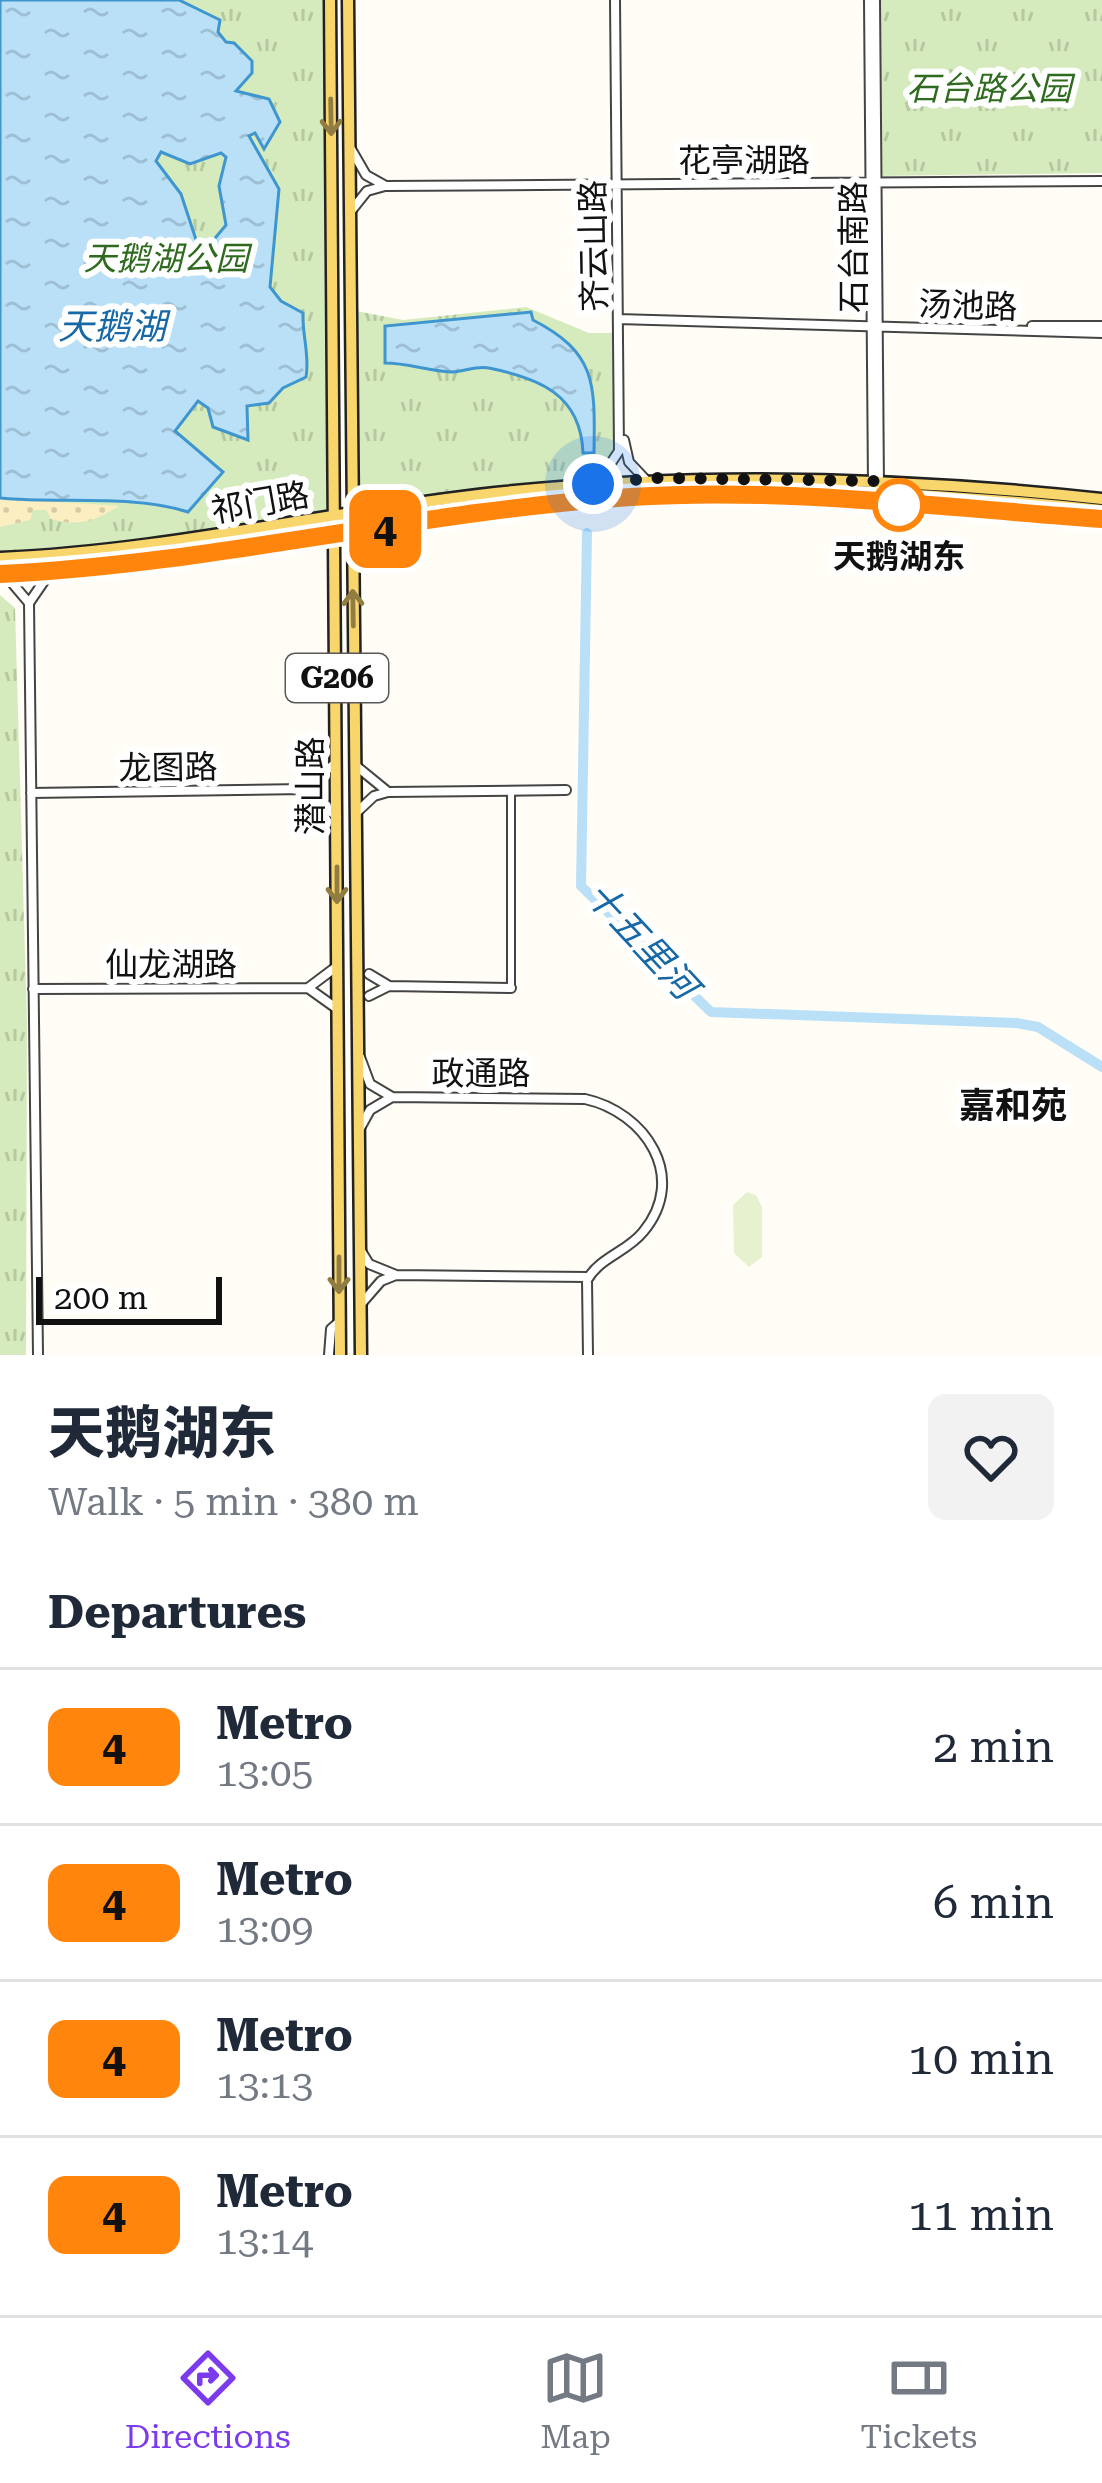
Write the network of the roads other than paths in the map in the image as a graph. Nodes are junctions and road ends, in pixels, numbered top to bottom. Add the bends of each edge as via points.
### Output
1 (330, 0) edge
2 (348, 0) edge
3 (617, 0) edge
4 (872, 0) edge
5 (349, 144) junction
6 (1102, 181) edge
7 (873, 184) junction
8 (619, 185) junction
9 (385, 186) junction
10 (350, 213) junction
11 (620, 318) junction
12 (875, 324) junction
13 (1102, 330) edge
14 (645, 479) junction
15 (597, 484) junction
16 (876, 487) junction
17 (1102, 499) edge
18 (1102, 510) edge
19 (352, 513) junction
20 (335, 523) junction
21 (352, 527) junction
22 (0, 559) edge
23 (53, 568) junction
24 (1, 570) edge
25 (29, 603) junction
26 (338, 759) junction
27 (356, 765) junction
28 (305, 789) junction
29 (566, 790) dead end
30 (511, 792) junction
31 (32, 793) junction
32 (388, 793) junction
33 (356, 813) junction
34 (338, 817) junction
35 (337, 966) junction
36 (369, 974) dead end
37 (388, 986) junction
38 (33, 988) junction
39 (308, 988) junction
40 (511, 988) joint
41 (369, 996) dead end
42 (338, 1010) junction
43 (357, 1052) junction
44 (392, 1096) junction
45 (358, 1131) junction
46 (359, 1248) junction
47 (396, 1275) junction
48 (588, 1276) junction
49 (360, 1306) junction
50 (339, 1322) junction
51 (362, 1352) edge
52 (38, 1355) edge
53 (329, 1355) edge
54 (340, 1355) edge
55 (588, 1355) edge

1 -> 20 main road, 潜山路 / G206
2 - 5 main road, 潜山路 / G206
3 - 8 street, 齐云山路
4 - 7 street, 石台南路
5 - 9 street via 366,175
5 - 10 main road, 潜山路 / G206
6 - 7 street, 花亭湖路
7 - 8 street, 花亭湖路
7 - 12 street, 石台南路
8 - 9 street, 花亭湖路
8 - 11 street, 齐云山路
9 - 10 street via 368,191
10 - 19 main road, 潜山路 / G206
11 - 12 street, 汤池路
11 - 14 street via 624,446
11 - 15 street, 齐云山路 via 619,451
12 - 13 street, 汤池路
12 - 16 street, 石台南路
14 - 15 main road, 祁门路
14 - 16 main road, 祁门路
15 - 19 main road, 祁门路
16 - 17 main road, 祁门路
16 - 18 main road, 祁门路
16 - 21 main road, 祁门路 via 656,490
19 - 20 main road, 祁门路
19 - 21 main road, 潜山路 / G206
20 - 21 main road, 祁门路
20 - 22 main road, 祁门路
20 - 23 main road, 祁门路 via 212,551
20 - 26 main road, 潜山路 / G206
27 -> 21 main road, 潜山路 / G206
23 - 24 main road, 祁门路
23 - 25 street
24 - 25 street
25 - 31 street
26 - 28 street
26 - 34 main road, 潜山路 / G206
27 - 32 street
27 - 33 main road, 潜山路 / G206
28 - 31 street, 龙图路
28 - 34 street
29 - 30 street
30 - 32 street
30 - 40 street
31 - 38 street
32 - 33 street
33 - 43 main road, 潜山路 / G206
34 -> 35 main road, 潜山路 / G206
35 - 39 street
35 - 42 main road, 潜山路 / G206
36 - 37 street
37 - 40 street
37 - 41 street
38 - 39 street, 仙龙湖路
38 - 52 street
39 - 42 street
42 -> 50 main road, 潜山路 / G206
43 - 44 street via 370,1084
43 - 45 main road, 潜山路 / G206
44 - 45 street via 370,1110
44 - 48 street, 政通路 via 570,1098 628,1115 661,1166 661,1194 633,1243
45 - 46 main road, 潜山路 / G206
46 - 47 street via 369,1264
46 - 49 main road, 潜山路 / G206
47 - 48 street
47 - 49 street
48 - 55 street
49 - 51 main road, 潜山路 / G206
50 - 53 street
50 - 54 main road, 潜山路 / G206

